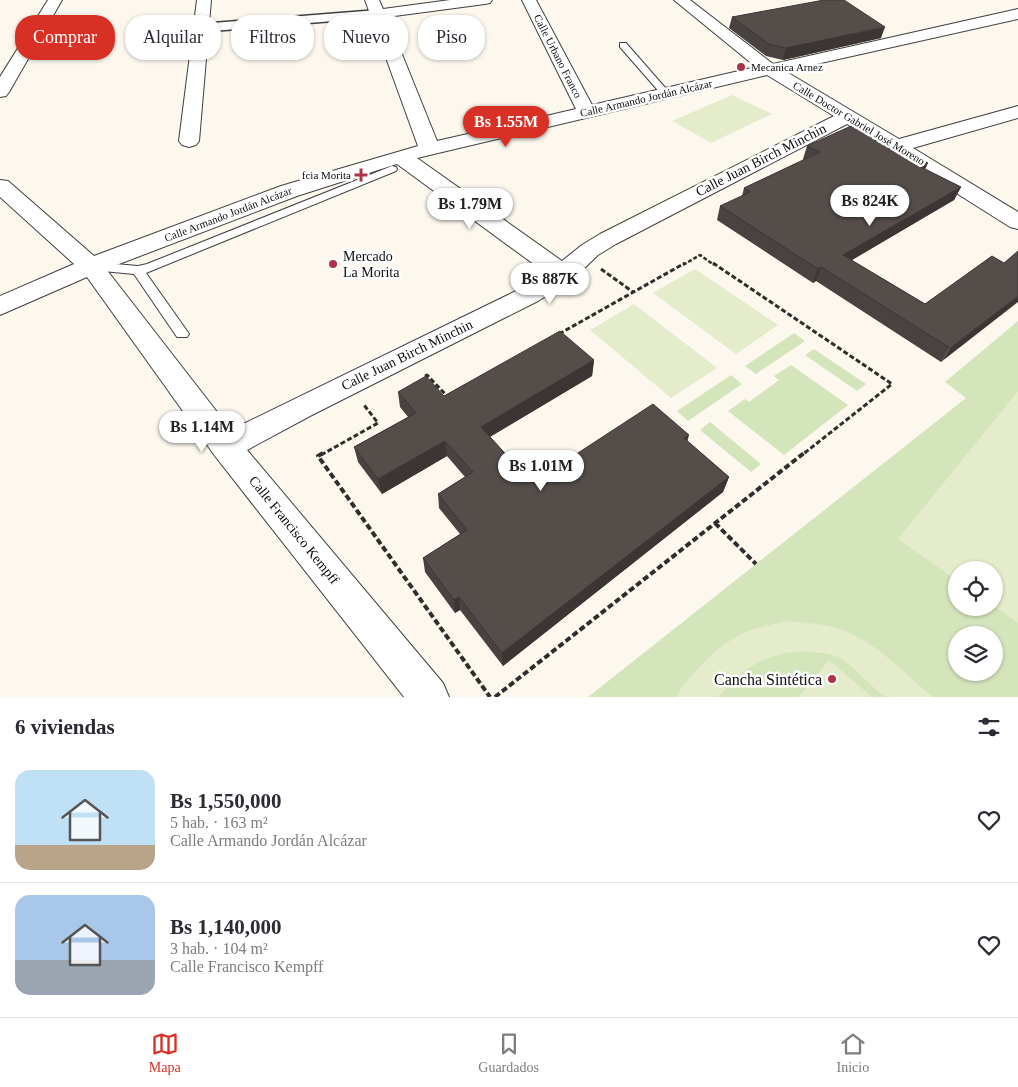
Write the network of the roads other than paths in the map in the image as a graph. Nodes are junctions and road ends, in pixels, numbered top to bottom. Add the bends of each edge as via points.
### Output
1 (55, 0) edge
2 (204, 0) edge
3 (485, 0) edge
4 (529, 0) edge
5 (681, 0) edge
6 (375, 7) edge
7 (1012, 10) edge
8 (202, 15) edge
9 (221, 25) edge
10 (623, 45) dead end
11 (197, 60) edge
12 (770, 70) junction
13 (0, 92) edge
14 (665, 93) junction
15 (587, 112) junction
16 (1018, 112) edge
17 (848, 116) junction
18 (188, 141) dead end
19 (897, 146) junction
20 (429, 147) junction
21 (396, 162) junction
22 (0, 186) edge
23 (1018, 222) edge
24 (91, 266) junction
25 (138, 270) junction
26 (563, 274) junction
27 (0, 306) edge
28 (182, 334) dead end
29 (226, 447) junction
30 (429, 697) edge

1 - 13 street
2 - 8 street
3 - 6 street
4 - 15 street, Calle Urbano Franco
5 - 12 street, Calle Doctor Gabriel José Moreno
6 - 9 street
6 - 20 street
7 - 12 street, Calle Armando Jordán Alcázar via 892,35
10 - 14 lane
11 - 18 street
12 - 14 street, Calle Armando Jordán Alcázar
12 - 17 street, Calle Doctor Gabriel José Moreno
14 - 15 street, Calle Armando Jordán Alcázar
15 - 20 street, Calle Armando Jordán Alcázar
16 - 19 street
17 - 19 street, Calle Doctor Gabriel José Moreno
17 - 26 street, Calle Juan Birch Minchin via 608,239
19 - 23 street, Calle Doctor Gabriel José Moreno
20 - 21 street, Calle Armando Jordán Alcázar
21 - 24 street, Calle Armando Jordán Alcázar via 289,191
21 - 25 lane via 163,264
21 - 26 street
22 - 24 street, Calle Francisco Kempff
24 - 25 lane
24 - 27 street, Calle Armando Jordán Alcázar
24 - 29 street, Calle Francisco Kempff
25 - 28 lane
26 - 29 street, Calle Juan Birch Minchin via 529,295
29 - 30 street, Calle Francisco Kempff

